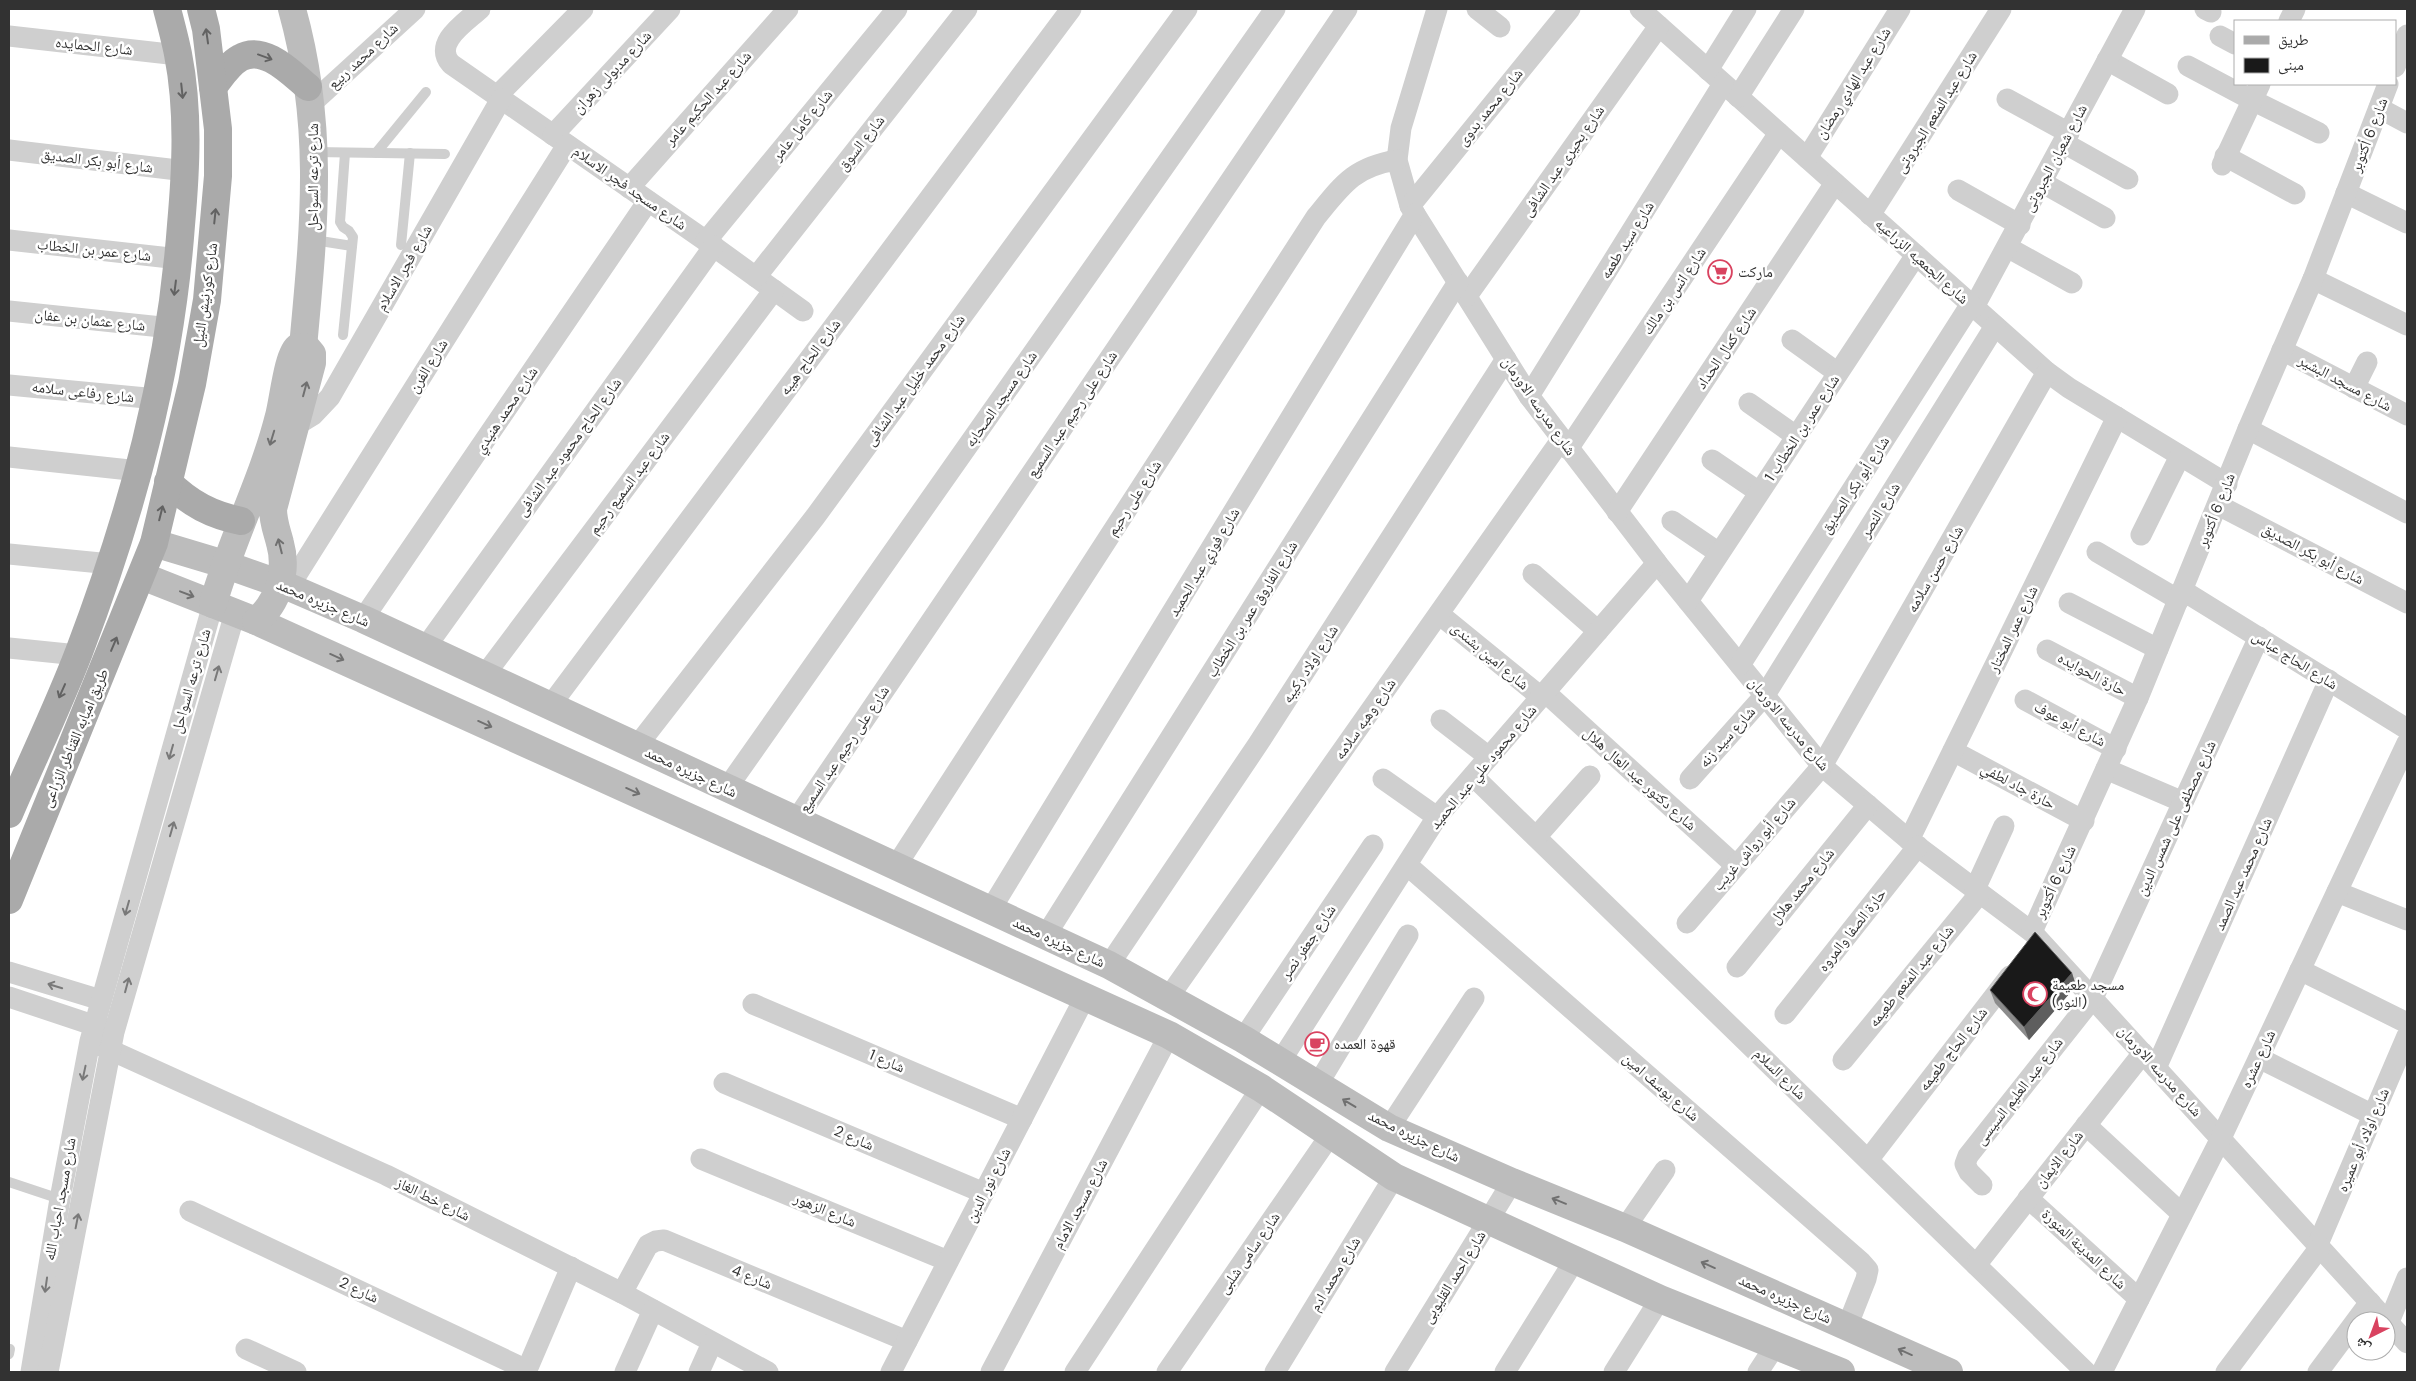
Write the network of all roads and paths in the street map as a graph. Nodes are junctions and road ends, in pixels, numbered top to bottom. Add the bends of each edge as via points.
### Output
1 (167, 9) edge
2 (201, 9) edge
3 (292, 9) edge
4 (415, 9) edge
5 (480, 9) edge
6 (583, 9) edge
7 (670, 9) edge
8 (788, 9) edge
9 (897, 9) edge
10 (967, 9) edge
11 (1071, 9) edge
12 (1187, 9) edge
13 (1275, 9) edge
14 (1347, 9) edge
15 (1437, 9) edge
16 (1477, 9) edge
17 (1570, 9) edge
18 (1640, 9) edge
19 (1746, 9) edge
20 (1794, 9) edge
21 (1900, 9) edge
22 (2135, 9) edge
23 (1998, 10) edge
24 (1659, 26) junction
25 (1500, 27) dead end
26 (2407, 35) edge
27 (9, 36) edge
28 (178, 55) junction
29 (2107, 60) junction
30 (2396, 64) edge
31 (2188, 66) dead end
32 (1723, 83) junction
33 (2234, 84) edge
34 (2238, 85) edge
35 (2388, 85) edge
36 (213, 87) junction
37 (426, 92) dead end
38 (2256, 92) edge
39 (2168, 94) dead end
40 (310, 95) junction
41 (499, 98) junction
42 (2008, 99) dead end
43 (2379, 108) junction
44 (2407, 122) edge
45 (1779, 133) junction
46 (2319, 133) dead end
47 (2067, 138) junction
48 (560, 140) junction
49 (9, 150) edge
50 (315, 152) junction
51 (345, 153) junction
52 (376, 153) junction
53 (410, 153) junction
54 (445, 154) dead end
55 (1807, 158) junction
56 (1397, 160) junction
57 (186, 171) junction
58 (2128, 179) dead end
59 (1836, 183) junction
60 (2043, 183) junction
61 (629, 188) junction
62 (1958, 190) dead end
63 (2346, 193) junction
64 (2295, 194) dead end
65 (648, 201) junction
66 (1413, 210) junction
67 (1870, 215) junction
68 (2105, 218) dead end
69 (2407, 224) edge
70 (2020, 225) junction
71 (9, 240) edge
72 (313, 240) junction
73 (710, 244) junction
74 (401, 245) dead end
75 (352, 246) junction
76 (2008, 247) junction
77 (1916, 255) junction
78 (179, 259) junction
79 (756, 277) junction
80 (2313, 278) junction
81 (2072, 283) dead end
82 (1462, 289) junction
83 (774, 290) junction
84 (1972, 306) junction
85 (9, 311) edge
86 (803, 311) dead end
87 (2407, 325) edge
88 (1995, 326) junction
89 (170, 328) junction
90 (343, 335) dead end
91 (1792, 340) dead end
92 (303, 347) junction
93 (2282, 350) junction
94 (1506, 359) junction
95 (2367, 362) dead end
96 (2047, 372) junction
97 (1838, 373) junction
98 (9, 384) edge
99 (2354, 388) junction
100 (1529, 396) junction
101 (157, 399) junction
102 (1749, 403) dead end
103 (2407, 415) edge
104 (2117, 418) junction
105 (295, 426) junction
106 (2248, 429) junction
107 (1796, 436) junction
108 (1565, 445) junction
109 (2180, 456) junction
110 (9, 457) edge
111 (1712, 460) dead end
112 (139, 471) junction
113 (168, 482) junction
114 (2227, 484) junction
115 (1759, 492) junction
116 (2218, 505) junction
117 (1617, 512) junction
118 (2407, 513) edge
119 (241, 521) junction
120 (1672, 522) dead end
121 (2141, 535) dead end
122 (154, 543) junction
123 (2097, 552) dead end
124 (9, 554) edge
125 (1719, 554) junction
126 (1656, 563) junction
127 (111, 564) junction
128 (224, 564) junction
129 (1534, 574) dead end
130 (142, 576) junction
131 (284, 585) junction
132 (2180, 595) junction
133 (1688, 601) junction
134 (2069, 603) dead end
135 (2407, 603) edge
136 (234, 612) junction
137 (1439, 614) junction
138 (363, 619) junction
139 (1598, 631) junction
140 (2259, 638) junction
141 (9, 648) edge
142 (425, 648) junction
143 (2158, 649) junction
144 (2047, 650) dead end
145 (78, 655) junction
146 (1740, 665) junction
147 (484, 676) junction
148 (2329, 680) junction
149 (1543, 695) junction
150 (1765, 695) junction
151 (2138, 698) junction
152 (2025, 700) dead end
153 (550, 706) junction
154 (1441, 720) dead end
155 (2407, 729) edge
156 (2407, 743) edge
157 (636, 746) junction
158 (2116, 748) junction
159 (1953, 751) junction
160 (1489, 758) junction
161 (1822, 766) junction
162 (2106, 769) junction
163 (1473, 776) junction
164 (1590, 776) dead end
165 (1383, 779) dead end
166 (1690, 779) dead end
167 (727, 788) junction
168 (14, 789) edge
169 (752, 800) junction
170 (2183, 802) junction
171 (1868, 805) junction
172 (9, 814) edge
173 (1437, 817) junction
174 (796, 820) junction
175 (2084, 821) junction
176 (9, 826) edge
177 (2004, 826) dead end
178 (34, 836) junction
179 (1536, 837) junction
180 (736, 838) junction
181 (1914, 843) junction
182 (1373, 845) dead end
183 (1407, 865) junction
184 (896, 866) junction
185 (1736, 866) junction
186 (1977, 891) junction
187 (2337, 892) junction
188 (9, 900) edge
189 (991, 909) junction
190 (2407, 920) edge
191 (1687, 923) dead end
192 (1046, 935) junction
193 (1408, 935) dead end
194 (2030, 947) junction
195 (1109, 965) junction
196 (1736, 967) dead end
197 (2300, 970) junction
198 (9, 972) edge
199 (9, 997) edge
200 (1084, 998) junction
201 (1168, 998) junction
202 (1474, 998) dead end
203 (2093, 998) junction
204 (101, 1000) junction
205 (753, 1004) dead end
206 (1785, 1014) dead end
207 (2407, 1023) edge
208 (92, 1034) junction
209 (1169, 1035) junction
210 (2407, 1036) edge
211 (1243, 1039) junction
212 (112, 1041) junction
213 (2259, 1058) junction
214 (1843, 1060) dead end
215 (2150, 1060) junction
216 (1280, 1062) junction
217 (724, 1083) dead end
218 (1318, 1084) junction
219 (1261, 1088) junction
220 (2374, 1114) junction
221 (1022, 1119) junction
222 (2086, 1125) junction
223 (1390, 1128) junction
224 (1331, 1134) junction
225 (2221, 1138) junction
226 (701, 1159) dead end
227 (1868, 1160) junction
228 (1666, 1170) dead end
229 (1394, 1177) junction
230 (9, 1182) edge
231 (1512, 1182) junction
232 (1982, 1185) dead end
233 (984, 1193) junction
234 (60, 1198) junction
235 (2028, 1198) junction
236 (190, 1211) dead end
237 (2182, 1214) junction
238 (1488, 1221) junction
239 (1625, 1228) junction
240 (2319, 1245) junction
241 (948, 1261) junction
242 (1574, 1261) junction
243 (1976, 1265) junction
244 (571, 1267) junction
245 (2407, 1278) edge
246 (622, 1293) junction
247 (1660, 1299) junction
248 (2139, 1299) junction
249 (2370, 1302) junction
250 (653, 1310) junction
251 (2379, 1311) edge
252 (2394, 1311) edge
253 (1847, 1327) junction
254 (2396, 1330) edge
255 (907, 1341) junction
256 (712, 1343) junction
257 (2407, 1343) edge
258 (1775, 1346) junction
259 (246, 1349) dead end
260 (526, 1371) edge
261 (31, 1372) edge
262 (48, 1372) edge
263 (296, 1372) edge
264 (625, 1372) edge
265 (699, 1372) edge
266 (768, 1372) edge
267 (891, 1372) edge
268 (991, 1372) edge
269 (1075, 1372) edge
270 (1167, 1372) edge
271 (1275, 1372) edge
272 (1395, 1372) edge
273 (1505, 1372) edge
274 (1614, 1372) edge
275 (1758, 1372) edge
276 (1841, 1372) edge
277 (1949, 1372) edge
278 (2086, 1372) edge
279 (2102, 1372) edge
280 (2226, 1372) edge
281 (2318, 1372) edge

1 - 28 main road, شارع كورنيش النيل
36 -> 2 main road, شارع كورنيش النيل
3 - 40 main road, شارع ترعه السواحل
4 - 40 street, شارع محمد ربيع
5 - 41 street, شارع مسجد فجر الاسلام via 446,42 446,60
6 - 41 street, شارع فجر الاسلام
7 - 48 street, شارع مدبولى زهران
8 - 61 street, شارع عبد الحكيم عامر
9 - 73 street, شارع كامل عامر
10 - 79 street, شارع السوق
11 - 153 street, شارع الحاج هيبه
12 - 157 street, شارع محمد خليل عبد الشافى via 814,517
13 - 167 street, شارع مسجد الصحابه
14 - 174 street, شارع على رحيم عبد السميع
15 - 56 street, شارع مدرسه الاورمان via 1402,128
16 - 25 street
17 - 66 street, شارع محمد بدوى
18 - 24 street, شارع الجمعيه الزراعيه
19 - 32 street
20 - 32 street
21 - 55 street, شارع عبد الهادي رمضان
22 - 29 street, شارع شعبان الجبروتى
23 - 67 street, شارع عبد المنعم الجبروتى
24 - 32 street, شارع الجمعيه الزراعيه
24 - 82 street, شارع بحيرى عبد الشافى
26 - 30 street
27 - 28 street, شارع الحمايده
28 -> 57 main road, شارع كورنيش النيل
29 - 39 street
29 - 47 street, شارع شعبان الجبروتى
31 - 33 street
32 - 45 street, شارع الجمعيه الزراعيه
32 - 100 street, شارع سيد طعمه
34 - 38 street
35 - 43 street, شارع 6 أكتوبر
36 -> 40 main road via 229,66 241,57 258,54 274,60
113 -> 36 main road, شارع كورنيش النيل via 192,384 208,290 217,203 218,129
37 - 52 lane
38 - 46 street
38 - 64 street via 2224,160
40 - 50 main road, شارع ترعه السواحل
41 - 48 street, شارع مسجد فجر الاسلام
41 - 105 street, شارع فجر الاسلام via 330,397 313,415
42 - 47 street
43 - 44 street
43 - 63 street, شارع 6 أكتوبر
45 - 55 street, شارع الجمعيه الزراعيه
45 - 108 street, شارع انس بن مالك
47 - 58 street
47 - 60 street, شارع شعبان الجبروتى
48 - 61 street, شارع مسجد فجر الاسلام
48 - 131 street, شارع الفرن
49 - 57 street, شارع أبو بكر الصديق
50 - 51 lane
50 - 72 main road, شارع ترعه السواحل
51 - 52 lane
51 - 75 lane via 340,222 351,233
52 - 53 lane
53 - 54 lane
53 - 74 lane
55 - 59 street, شارع الجمعيه الزراعيه
56 - 66 street, شارع مدرسه الاورمان
56 - 184 street, شارع على رحيم via 1376,164 1356,173 1316,217
57 - 78 main road, شارع كورنيش النيل
59 - 67 street, شارع الجمعيه الزراعيه
59 - 117 street, شارع كمال الحداد
60 - 68 street
60 - 70 street, شارع شعبان الجبروتى
61 - 65 street, شارع مسجد فجر الاسلام
62 - 70 street
63 - 69 street
63 - 80 street, شارع 6 أكتوبر
65 - 73 street, شارع مسجد فجر الاسلام
65 - 138 street, شارع محمد هنيدي
66 - 82 street, شارع مدرسه الاورمان
66 - 189 street, شارع فوزي عبد الحميد
67 - 77 street, شارع الجمعيه الزراعيه
70 - 76 street, شارع شعبان الجبروتى
71 - 78 street, شارع عمر بن الخطاب
72 - 75 lane
72 - 92 main road, شارع ترعه السواحل
73 - 79 street, شارع مسجد فجر الاسلام
73 - 142 street, شارع الحاج محمود عبد الشافى
75 - 90 lane
76 - 81 street
76 - 84 street, شارع شعبان الجبروتى
77 - 84 street, شارع الجمعيه الزراعيه
77 - 97 street, شارع عمر بن الخطاب 1
78 -> 89 main road, شارع كورنيش النيل
79 - 83 street, شارع مسجد فجر الاسلام
80 - 87 street
80 - 93 street, شارع 6 أكتوبر
82 - 94 street, شارع مدرسه الاورمان
82 - 192 street, شارع الفاروق عمر بن الخطاب
83 - 86 street, شارع مسجد فجر الاسلام
83 - 147 street, شارع عبد السميع رحيم
84 - 88 street, شارع الجمعيه الزراعيه
84 - 146 street, شارع أبو بكر الصديق
85 - 89 street, شارع عثمان بن عفان
88 - 96 street, شارع الجمعيه الزراعيه
88 - 150 street, شارع النصر
89 - 101 main road, شارع كورنيش النيل
91 - 97 street
105 -> 92 main road, شارع ترعه السواحل via 313,359 310,350
92 -> 119 main road, شارع ترعه السواحل via 294,349 292,353 279,418
93 - 99 street, شارع مسجد البشير
93 - 106 street, شارع 6 أكتوبر
94 - 100 street, شارع مدرسه الاورمان
94 - 195 street, شارع اولاد ركيبه via 1258,744
95 - 99 street
96 - 104 street, شارع الجمعيه الزراعيه
96 - 161 street, شارع حسن سلامه
97 - 107 street, شارع عمر بن الخطاب 1
98 - 101 street, شارع رفاعى سلامه
99 - 103 street, شارع مسجد البشير
100 - 108 street, شارع مدرسه الاورمان
101 - 112 main road, شارع كورنيش النيل
102 - 107 street
104 - 109 street, شارع الجمعيه الزراعيه
104 - 159 street, شارع عمر المختار
131 -> 105 main road, شارع ترعه السواحل via 283,556 273,509
106 - 114 street, شارع 6 أكتوبر
106 - 118 street
107 - 115 street, شارع عمر بن الخطاب 1
108 - 117 street, شارع مدرسه الاورمان
108 - 137 street, شارع وهبه سلامه
109 - 114 street, شارع الجمعيه الزراعيه
109 - 121 street
110 - 112 street
111 - 115 street
112 - 127 main road, شارع كورنيش النيل
113 - 119 main road via 194,505
122 -> 113 main road, شارع كورنيش النيل
114 - 116 street, شارع 6 أكتوبر
115 - 125 street, شارع عمر بن الخطاب 1
116 - 132 street, شارع 6 أكتوبر
116 - 135 street, شارع أبو بكر الصديق
117 - 126 street, شارع مدرسه الاورمان
119 - 128 main road, شارع ترعه السواحل
120 - 125 street
122 - 128 main road, شارع جزيره محمد
122 - 130 main road, شارع كورنيش النيل
123 - 132 street, شارع الحاج عباس
124 - 127 street
125 - 133 street, شارع عمر بن الخطاب 1
126 - 133 street, شارع مدرسه الاورمان
126 - 139 street, شارع محمود علي عبد الحميد
127 - 145 main road, طريق امبابه القناطر الزراعى
128 - 131 main road, شارع جزيره محمد
128 - 136 main road, شارع ترعه السواحل
129 - 139 street
130 -> 136 main road
178 -> 130 main road, طريق امبابه القناطر الزراعى
131 - 136 main road, شارع ترعه السواحل via 274,601
131 - 138 main road, شارع جزيره محمد
132 - 140 street, شارع الحاج عباس
132 - 143 street, شارع 6 أكتوبر
133 - 146 street, شارع مدرسه الاورمان
134 - 143 street
136 -> 180 main road
136 -> 204 street, شارع ترعه السواحل
212 -> 136 street, شارع ترعه السواحل
137 - 149 street, شارع امين بشندى
137 - 201 street, شارع وهبه سلامه
138 - 142 main road, شارع جزيره محمد
139 - 149 street, شارع محمود علي عبد الحميد
140 - 148 street, شارع الحاج عباس
140 - 170 street, شارع مصطفى على شمس الدين
141 - 145 street
142 - 147 main road, شارع جزيره محمد
143 - 151 street, شارع 6 أكتوبر
144 - 151 street, حارة الحوايده
145 -> 168 main road, طريق امبابه القناطر الزراعى
146 - 150 street, شارع مدرسه الاورمان
147 - 153 main road, شارع جزيره محمد
148 - 155 street, شارع الحاج عباس
148 - 215 street, شارع محمد عبد الصمد
149 - 160 street, شارع محمود علي عبد الحميد
149 - 185 street, شارع دكتور عبد العال هلال
150 - 161 street, شارع مدرسه الاورمان
150 - 166 street, شارع سيد زنه
151 - 158 street, شارع 6 أكتوبر
152 - 158 street, شارع أبو عوف
153 - 157 main road, شارع جزيره محمد
154 - 160 street
156 - 187 street, شارع عشره
157 - 167 main road, شارع جزيره محمد
158 - 162 street, شارع 6 أكتوبر
159 - 175 street, حارة جاد لطفي
159 - 181 street, شارع عمر المختار
160 - 163 street, شارع محمود علي عبد الحميد
161 - 171 street, شارع مدرسه الاورمان
161 - 185 street, شارع أبو رواش غريب
162 - 170 street
162 - 175 street, شارع 6 أكتوبر
163 - 173 street, شارع محمود علي عبد الحميد
163 - 179 street, شارع السلام
164 - 179 street
165 - 173 street
167 - 169 main road, شارع جزيره محمد
168 - 172 main road, طريق امبابه القناطر الزراعى
169 - 174 main road, شارع جزيره محمد
169 - 180 main road
170 - 203 street, شارع مصطفى على شمس الدين
171 - 181 street, شارع مدرسه الاورمان
171 - 196 street, شارع محمد هلال
173 - 183 street, شارع محمود علي عبد الحميد
174 - 184 main road, شارع جزيره محمد
175 - 194 street, شارع 6 أكتوبر
176 - 178 main road
177 - 186 street, شارع عبد المنعم طعيمه
178 - 188 main road, طريق امبابه القناطر الزراعى
179 - 227 street, شارع السلام
180 - 200 main road
181 - 186 street, شارع مدرسه الاورمان
181 - 206 street, حارة الصفا والمروه
182 - 211 street, شارع جعفر نصر
183 - 216 street, شارع محمود علي عبد الحميد
183 - 253 street, شارع يوسف امين via 1861,1262 1868,1270
184 - 189 main road, شارع جزيره محمد
185 - 191 street, شارع أبو رواش غريب
186 - 194 street, شارع مدرسه الاورمان
186 - 214 street, شارع عبد المنعم طعيمه
187 - 190 street
187 - 197 street, شارع عشره
189 - 192 main road, شارع جزيره محمد
192 - 195 main road, شارع جزيره محمد
193 - 218 street
194 - 203 street, شارع مدرسه الاورمان
194 - 227 street, شارع الحاج طعيمه
195 - 201 main road, شارع جزيره محمد
197 - 207 street
197 - 213 street, شارع عشره
204 -> 198 street
199 - 208 street, شارع خط الغاز
200 - 209 main road
200 - 221 street, شارع نور الدين
201 - 211 main road, شارع جزيره محمد
202 - 223 street
203 - 215 street, شارع مدرسه الاورمان
203 - 232 street, شارع عبد العليم السيسى via 1968,1156 1965,1164
204 - 208 street, شارع ترعه السواحل
205 - 221 street, شارع 1
208 - 212 street, شارع خط الغاز
208 -> 234 street, شارع مسجد احباب الله
209 - 219 main road
209 - 268 street, شارع مسجد الامام
210 - 220 street, شارع اولاد أبو عميره
211 - 216 main road, شارع جزيره محمد
212 - 244 street, شارع خط الغاز
262 -> 212 street, شارع مسجد احباب الله
213 - 220 street
213 - 225 street, شارع عشره
215 - 222 street, شارع الايمان
215 - 225 street, شارع مدرسه الاورمان
216 - 218 main road, شارع جزيره محمد
217 - 233 street, شارع 2
223 -> 218 main road, شارع جزيره محمد
219 - 224 main road
219 - 269 street
220 - 240 street, شارع اولاد أبو عميره
221 - 233 street, شارع نور الدين
222 - 235 street, شارع الايمان
222 - 237 street
223 - 231 main road, شارع جزيره محمد
224 - 229 main road
224 - 270 street, شارع سامى شلبى
225 - 237 street, شارع عشره
225 - 240 street, شارع مدرسه الاورمان
226 - 241 street, شارع الزهور
227 - 243 street, شارع السلام
228 - 239 street
229 - 238 main road
229 - 271 street, شارع محمد ادم
230 - 234 lane
231 - 238 street, شارع احمد القليوبى
239 -> 231 main road, شارع جزيره محمد
233 - 241 street, شارع نور الدين
234 -> 261 street, شارع مسجد احباب الله
235 - 243 street, شارع الايمان
235 - 248 street, شارع المدينة المنورة
236 - 260 street, شارع 2
237 - 248 street, شارع عشره
238 - 242 main road
238 - 272 street, شارع احمد القليوبى
253 -> 239 main road, شارع جزيره محمد
240 - 249 street, شارع مدرسه الاورمان
240 - 280 street, شارع اولاد أبو عميره
241 - 255 street, شارع نور الدين
242 - 247 main road
242 - 273 street
243 - 278 street, شارع السلام
244 - 246 street, شارع خط الغاز
244 - 260 street
245 - 252 street
246 - 250 street, شارع خط الغاز
246 - 255 street, شارع 4 via 648,1245 664,1240
247 - 258 main road
247 - 274 street
248 - 279 street, شارع عشره
249 - 251 street, شارع مدرسه الاورمان
249 - 281 street
250 - 256 street, شارع خط الغاز
250 - 264 street
277 -> 253 main road, شارع جزيره محمد
254 - 257 street, شارع مدرسه الاورمان
255 - 267 street, شارع نور الدين
256 - 265 street
256 - 266 street, شارع خط الغاز
258 - 275 street
258 - 276 main road
259 - 263 street

